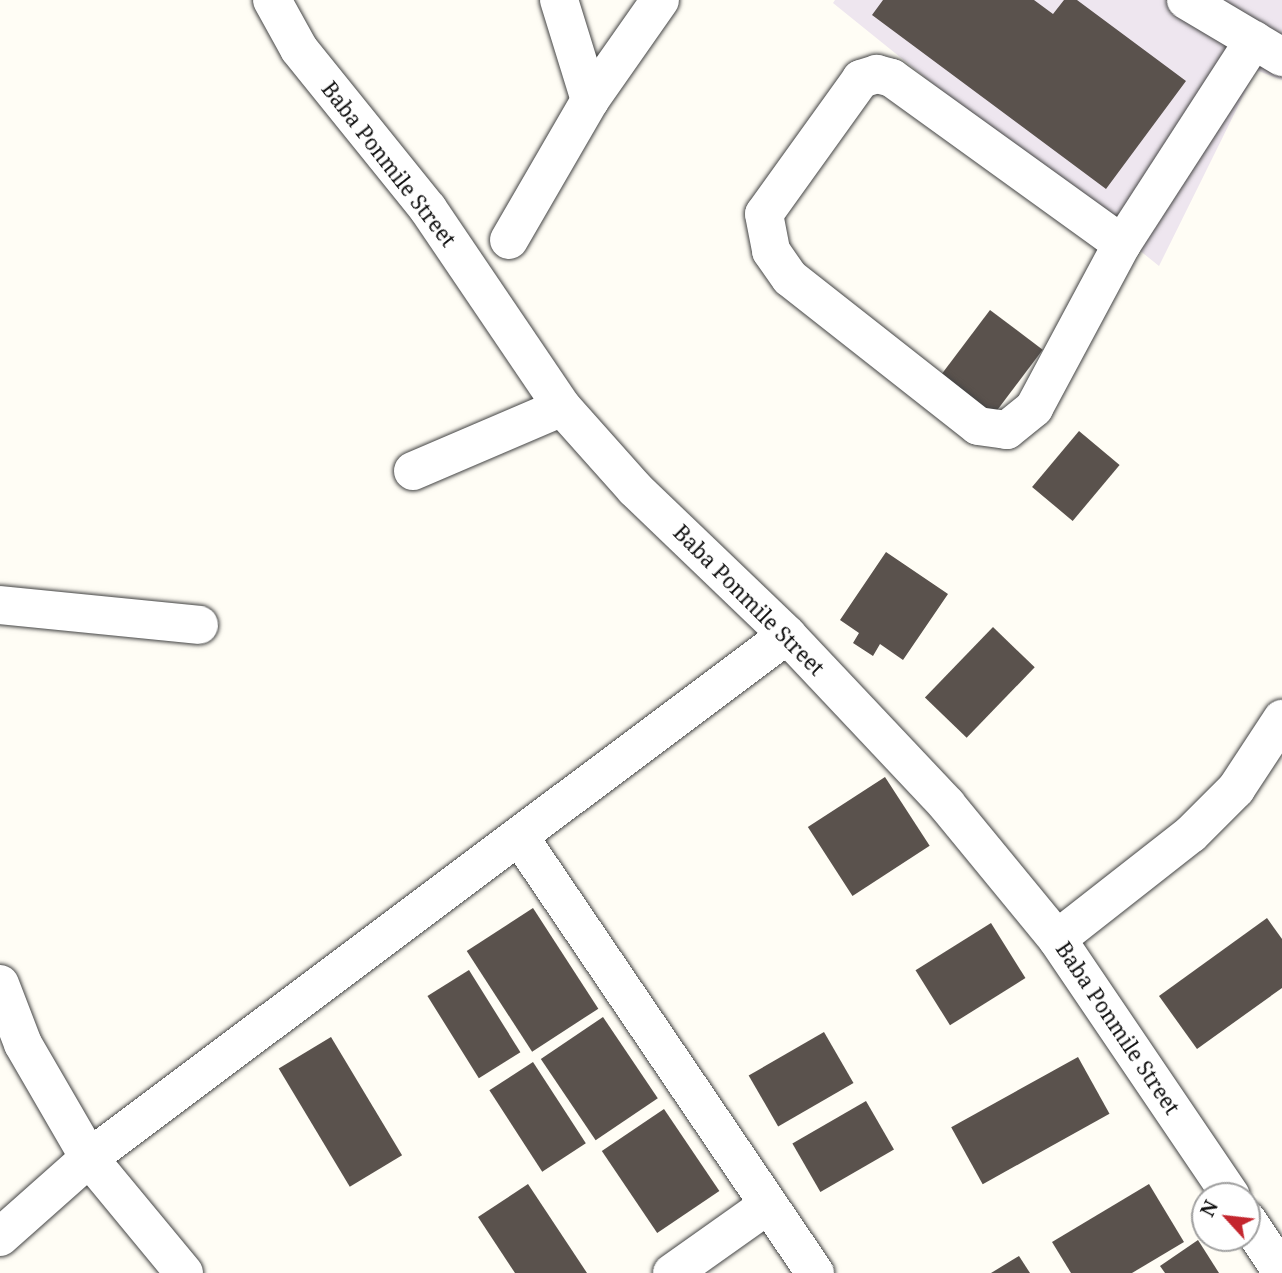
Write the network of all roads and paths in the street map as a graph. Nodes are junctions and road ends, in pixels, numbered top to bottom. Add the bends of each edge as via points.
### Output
1 (272, 0) edge
2 (559, 0) edge
3 (660, 0) edge
4 (1186, 0) edge
5 (1268, 48) edge
6 (590, 100) junction
7 (509, 240) dead end
8 (1122, 244) junction
9 (562, 407) junction
10 (413, 471) dead end
11 (0, 605) edge
12 (199, 625) dead end
13 (787, 635) junction
14 (1282, 719) edge
15 (519, 836) junction
16 (1058, 939) junction
17 (0, 984) edge
18 (89, 1158) junction
19 (1222, 1182) edge
20 (768, 1205) junction
21 (0, 1237) edge
22 (1261, 1241) edge
23 (1282, 1272) edge
24 (184, 1273) edge
25 (672, 1273) edge
26 (815, 1273) edge

1 - 9 street, Baba Ponmile Street via 299,49 428,209
2 - 6 street
3 - 6 street
4 - 5 street
5 - 8 street
6 - 7 street
8 - 8 street via 892,78 877,74 861,79 764,214 771,251 790,278 978,426 1007,430 1034,408
9 - 10 street
9 - 13 street, Baba Ponmile Street via 635,489
11 - 12 street
13 - 15 street
13 - 16 street, Baba Ponmile Street via 947,805
14 - 16 street via 1236,789 1191,834
15 - 18 street
15 - 20 street
16 - 19 street, Baba Ponmile Street
17 - 18 street via 23,1044
18 - 21 street
18 - 24 street
20 - 25 street
20 - 26 street
22 - 23 street

